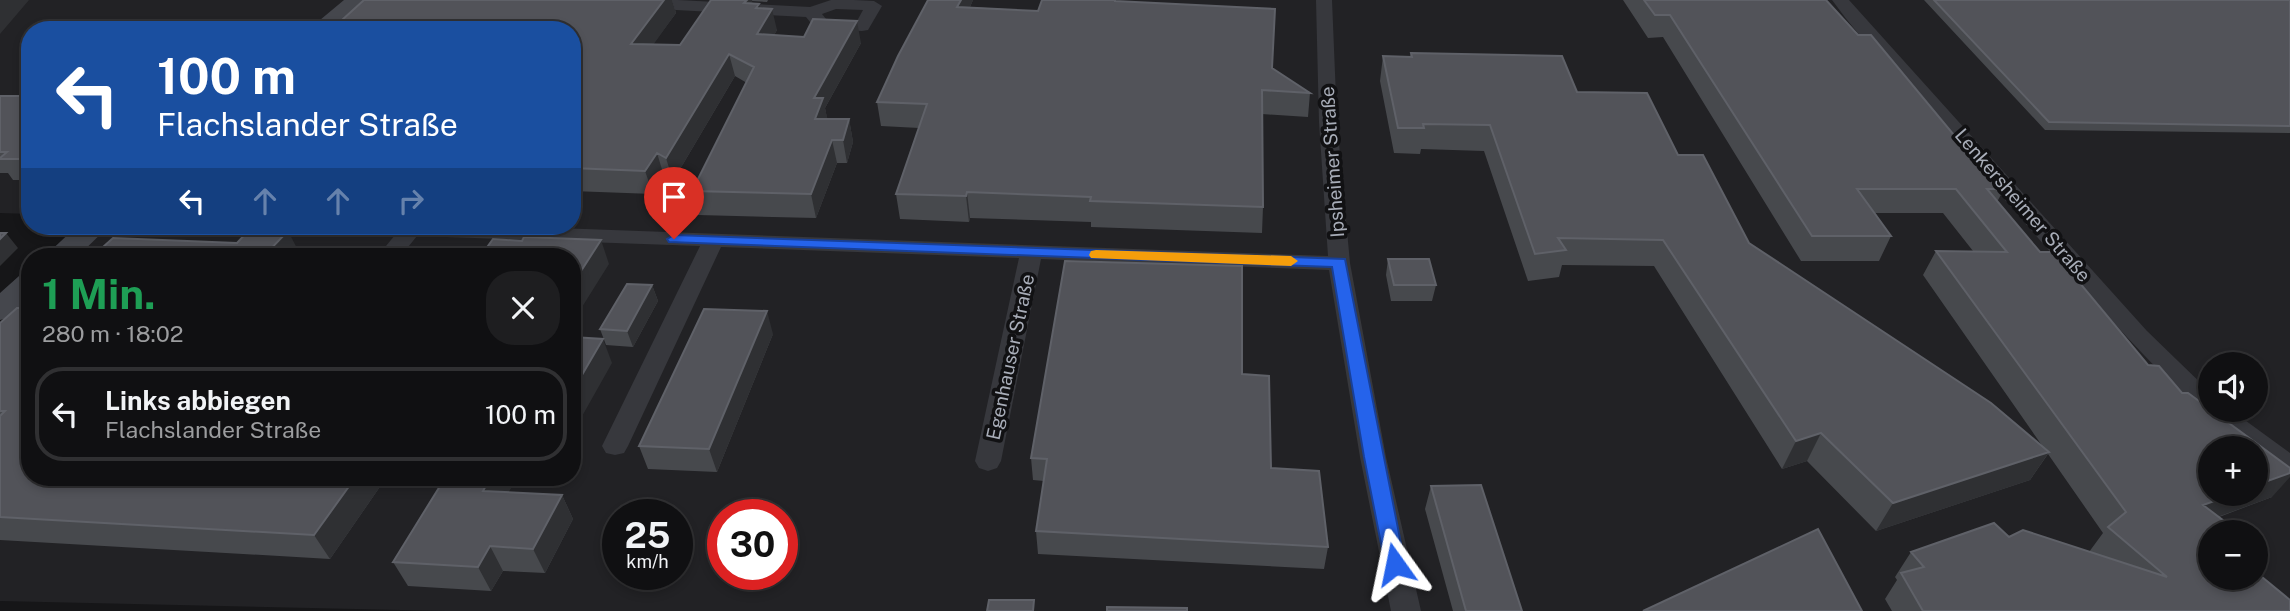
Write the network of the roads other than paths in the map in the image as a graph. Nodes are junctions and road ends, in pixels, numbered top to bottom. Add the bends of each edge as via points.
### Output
1 (358, 0) edge
2 (583, 0) edge
3 (1324, 0) edge
4 (1840, 0) edge
5 (811, 12) dead end
6 (331, 21) edge
7 (84, 235) edge
8 (562, 235) edge
9 (713, 240) junction
10 (69, 248) edge
11 (1031, 253) junction
12 (1339, 262) junction
13 (21, 291) edge
14 (0, 310) edge
15 (2198, 394) edge
16 (2230, 422) edge
17 (615, 446) dead end
18 (988, 461) dead end
19 (2290, 467) edge
20 (1406, 611) edge

1 - 6 main road
2 - 5 street
3 - 12 street, Ipsheimer Straße
4 - 15 street, Lenkersheimer Straße via 2139,337
7 - 10 main road
8 - 9 street
9 - 11 street
9 - 17 street
11 - 12 street
11 - 18 street, Egenhauser Straße
12 - 20 street, Ipsheimer Straße
13 - 14 main road
16 - 19 street

